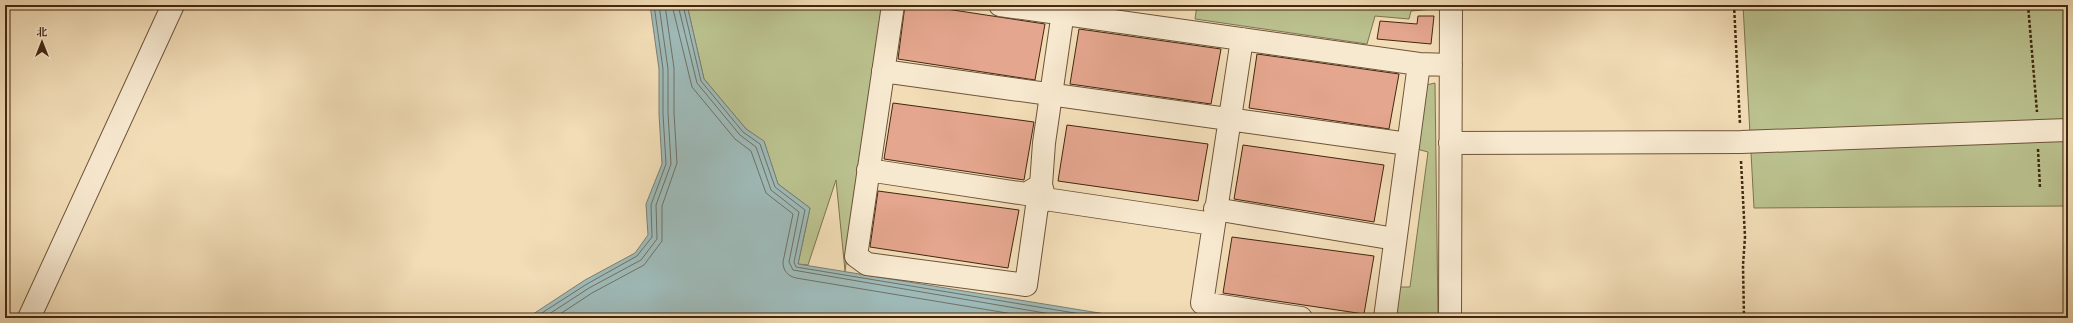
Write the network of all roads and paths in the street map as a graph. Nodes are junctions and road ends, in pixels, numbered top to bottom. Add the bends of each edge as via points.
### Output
1 (173, 5) edge
2 (893, 5) edge
3 (1000, 5) edge
4 (1451, 5) edge
5 (2028, 5) edge
6 (1063, 9) edge
7 (1242, 39) junction
8 (1419, 64) junction
9 (1451, 65) junction
10 (883, 71) junction
11 (1050, 95) junction
12 (1229, 120) junction
13 (2068, 130) edge
14 (2038, 132) junction
15 (1450, 143) junction
16 (1408, 144) junction
17 (868, 170) junction
18 (2040, 188) dead end
19 (1043, 192) junction
20 (1214, 216) junction
21 (1395, 239) junction
22 (29, 318) edge
23 (1301, 318) edge
24 (1385, 318) edge
25 (1450, 318) edge

1 - 22 street
2 - 10 street
3 - 6 street
4 - 9 street
5 - 14 path
6 - 7 street
6 - 11 street
7 - 8 street
7 - 12 street
8 - 9 street
8 - 16 street
9 - 15 street
10 - 11 street
10 - 17 street
11 - 12 street
11 - 19 street via 1044,143
12 - 16 street
12 - 20 street
13 - 14 street
14 - 15 street via 1741,142
14 - 18 path
15 - 25 street
16 - 21 street
17 - 19 street via 1026,194
17 - 19 street via 856,256 867,264 1026,285 1037,206
19 - 20 street
20 - 21 street
20 - 23 street via 1202,303
21 - 24 street

